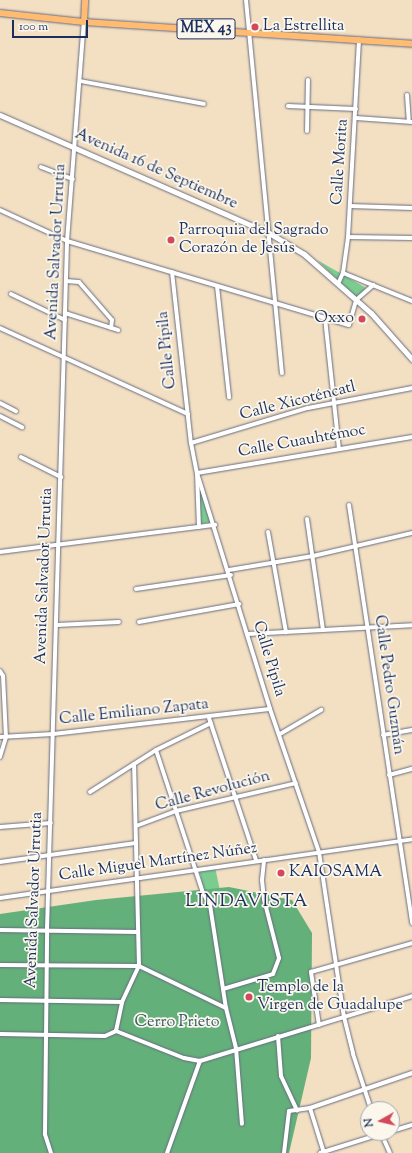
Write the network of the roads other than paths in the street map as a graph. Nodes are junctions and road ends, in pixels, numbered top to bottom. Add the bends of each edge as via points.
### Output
1 (85, 0) edge
2 (246, 0) edge
3 (0, 13) edge
4 (84, 22) junction
5 (249, 32) junction
6 (359, 40) junction
7 (412, 44) edge
8 (308, 80) dead end
9 (80, 81) junction
10 (407, 95) dead end
11 (204, 104) dead end
12 (288, 106) dead end
13 (308, 107) junction
14 (356, 109) junction
15 (0, 115) edge
16 (356, 118) junction
17 (411, 122) edge
18 (307, 131) dead end
19 (76, 149) junction
20 (41, 167) dead end
21 (73, 179) junction
22 (350, 206) junction
23 (412, 208) edge
24 (0, 210) edge
25 (269, 233) junction
26 (348, 237) junction
27 (412, 238) edge
28 (67, 241) junction
29 (172, 272) junction
30 (343, 273) junction
31 (66, 281) junction
32 (338, 284) junction
33 (372, 285) junction
34 (217, 286) junction
35 (11, 294) dead end
36 (356, 300) junction
37 (412, 301) edge
38 (276, 303) junction
39 (66, 313) junction
40 (324, 318) junction
41 (65, 320) junction
42 (0, 328) edge
43 (111, 328) junction
44 (118, 330) dead end
45 (64, 358) junction
46 (412, 359) edge
47 (282, 373) dead end
48 (412, 388) edge
49 (229, 397) dead end
50 (0, 403) edge
51 (335, 404) junction
52 (16, 410) dead end
53 (188, 414) junction
54 (0, 416) edge
55 (22, 427) dead end
56 (412, 437) edge
57 (191, 443) junction
58 (339, 448) junction
59 (21, 457) dead end
60 (197, 473) junction
61 (61, 477) junction
62 (350, 505) dead end
63 (307, 519) dead end
64 (215, 525) junction
65 (199, 527) junction
66 (268, 532) dead end
67 (412, 533) edge
68 (59, 545) junction
69 (355, 546) junction
70 (0, 552) edge
71 (313, 556) junction
72 (273, 562) junction
73 (229, 570) junction
74 (231, 575) junction
75 (136, 589) dead end
76 (239, 604) junction
77 (119, 622) dead end
78 (139, 622) dead end
79 (57, 625) junction
80 (412, 625) edge
81 (367, 627) junction
82 (323, 630) junction
83 (286, 632) junction
84 (248, 634) junction
85 (0, 671) edge
86 (270, 709) junction
87 (321, 710) dead end
88 (209, 718) junction
89 (211, 723) junction
90 (412, 730) edge
91 (53, 734) junction
92 (280, 734) junction
93 (383, 734) junction
94 (0, 737) edge
95 (6, 737) junction
96 (156, 750) junction
97 (0, 757) edge
98 (134, 764) junction
99 (412, 769) edge
100 (388, 775) junction
101 (296, 782) junction
102 (90, 792) dead end
103 (236, 796) junction
104 (176, 811) junction
105 (51, 823) junction
106 (136, 826) junction
107 (0, 827) edge
108 (412, 839) edge
109 (400, 841) junction
110 (136, 843) junction
111 (319, 852) junction
112 (50, 854) junction
113 (256, 860) junction
114 (264, 860) junction
115 (0, 862) edge
116 (197, 869) junction
117 (137, 879) junction
118 (49, 891) junction
119 (0, 898) edge
120 (412, 923) edge
121 (47, 929) junction
122 (0, 930) edge
123 (138, 932) junction
124 (412, 943) edge
125 (0, 965) edge
126 (336, 965) junction
127 (46, 966) junction
128 (139, 966) junction
129 (223, 990) junction
130 (412, 996) edge
131 (0, 1000) edge
132 (46, 1001) junction
133 (122, 1002) junction
134 (226, 1008) junction
135 (344, 1017) junction
136 (318, 1024) junction
137 (116, 1031) junction
138 (0, 1034) edge
139 (45, 1034) junction
140 (278, 1036) junction
141 (236, 1048) junction
142 (200, 1061) junction
143 (412, 1073) edge
144 (364, 1088) junction
145 (368, 1101) edge
146 (310, 1108) junction
147 (297, 1110) junction
148 (242, 1124) dead end
149 (412, 1125) edge
150 (400, 1129) edge
151 (360, 1140) edge
152 (385, 1141) edge
153 (51, 1153) edge
154 (168, 1153) edge
155 (284, 1153) edge
156 (322, 1153) edge
157 (390, 1153) edge

1 - 4 main road, Avenida Salvador Urrutia
2 - 5 street
3 - 4 main road, MEX 43
4 - 5 main road, MEX 43
4 - 9 street, Avenida Salvador Urrutia
5 - 6 main road, MEX 43
5 - 25 street
6 - 7 main road, MEX 43
6 - 14 street, Calle Morita
8 - 13 street
9 - 11 street
9 - 19 street, Avenida Salvador Urrutia
10 - 17 street
12 - 13 street
13 - 14 street
13 - 18 street
14 - 16 street, Calle Morita
15 - 19 street, Avenida 16 de Septiembre
16 - 17 street
16 - 22 street, Calle Morita
19 - 21 street, Avenida Salvador Urrutia
19 - 25 street, Avenida 16 de Septiembre
20 - 21 street
21 - 28 street, Avenida Salvador Urrutia
22 - 23 street
22 - 26 street, Calle Morita
24 - 28 street
25 - 32 street, Avenida 16 de Septiembre via 304,254
25 - 38 street
26 - 27 street
26 - 30 street, Calle Morita
28 - 29 street
28 - 31 street, Avenida Salvador Urrutia
29 - 34 street
29 - 53 street, Calle Pípila
30 - 32 street, Calle Morita
30 - 33 street
31 - 39 street, Avenida Salvador Urrutia
31 - 43 street via 80,282 112,320
32 - 36 street, Avenida 16 de Septiembre
33 - 36 street
33 - 37 street
34 - 38 street
34 - 49 street
35 - 41 street
36 - 40 street via 350,325
36 - 46 street, Avenida 16 de Septiembre
38 - 40 street
38 - 47 street
39 - 41 street, Avenida Salvador Urrutia
39 - 43 street
40 - 51 street
41 - 45 street, Avenida Salvador Urrutia
42 - 45 street
43 - 44 street
45 - 53 street
45 - 61 street, Avenida Salvador Urrutia
48 - 51 street, Calle Xicoténcatl
50 - 52 street
51 - 57 street, Calle Xicoténcatl via 308,408
51 - 58 street
53 - 57 street, Calle Pípila
54 - 55 street
56 - 58 street, Calle Cuauhtémoc
57 - 60 street, Calle Pípila
58 - 60 street, Calle Cuauhtémoc
59 - 61 street
60 - 64 street, Calle Pípila
60 - 65 street, Calle Pípila
61 - 68 street, Avenida Salvador Urrutia
62 - 69 street, Calle Pedro Guzmán
63 - 71 street
64 - 65 street
64 - 73 street, Calle Pípila
65 - 68 street
66 - 72 street
67 - 69 street
68 - 70 street
68 - 79 street, Avenida Salvador Urrutia
69 - 71 street
69 - 81 street, Calle Pedro Guzmán
71 - 72 street
71 - 82 street
72 - 73 street
72 - 83 street
73 - 74 street, Calle Pípila
74 - 75 street
74 - 76 street, Calle Pípila
76 - 78 street
76 - 84 street, Calle Pípila
77 - 79 street
79 - 91 street, Avenida Salvador Urrutia
80 - 81 street
81 - 82 street
81 - 93 street, Calle Pedro Guzmán
82 - 83 street
83 - 84 street
84 - 86 street, Calle Pípila
85 - 95 street via 3,676
86 - 88 street, Calle Emiliano Zapata
86 - 92 street, Calle Pípila
87 - 92 street
88 - 89 street
88 - 91 street, Calle Emiliano Zapata
89 - 96 street
89 - 103 street
90 - 93 street
91 - 95 street, Calle Emiliano Zapata
91 - 105 street, Avenida Salvador Urrutia
92 - 101 street, Calle Pípila
93 - 100 street, Calle Pedro Guzmán
94 - 95 street, Calle Emiliano Zapata
95 - 97 street
96 - 98 street
96 - 104 street
98 - 102 street
98 - 106 street
99 - 100 street
100 - 109 street, Calle Pedro Guzmán
101 - 103 street, Calle Revolución
101 - 111 street, Calle Pípila
103 - 104 street, Calle Revolución
103 - 113 street
104 - 106 street, Calle Revolución
104 - 116 street
105 - 107 street
105 - 112 street, Avenida Salvador Urrutia
106 - 110 street
108 - 109 street, Calle Miguel Martínez Núñez
109 - 111 street, Calle Miguel Martínez Núñez
109 - 120 street, Calle Pedro Guzmán
110 - 112 street
110 - 117 street
111 - 114 street, Calle Miguel Martínez Núñez
111 - 126 street, Calle Pípila
112 - 115 street
112 - 118 street, Avenida Salvador Urrutia
113 - 114 street, Calle Miguel Martínez Núñez
113 - 116 street, Calle Miguel Martínez Núñez
114 - 129 street via 264,899 279,958 273,974
116 - 117 street, Calle Miguel Martínez Núñez
116 - 129 street via 203,893 210,905
117 - 118 street, Calle Miguel Martínez Núñez
117 - 123 street
118 - 119 street, Calle Miguel Martínez Núñez
118 - 121 street, Avenida Salvador Urrutia
121 - 122 street
121 - 123 street
121 - 127 street, Avenida Salvador Urrutia
123 - 128 street
124 - 126 street
125 - 127 street
126 - 135 street, Calle Pípila
126 - 136 street via 312,972
127 - 128 street
127 - 132 street, Avenida Salvador Urrutia
128 - 133 street
128 - 134 street
129 - 134 street
130 - 135 street
131 - 132 street
132 - 133 street
132 - 139 street, Avenida Salvador Urrutia
133 - 137 street
134 - 141 street
135 - 136 street
135 - 144 street, Calle Pípila
136 - 140 street
137 - 139 street via 105,1036
137 - 142 street via 184,1058
138 - 139 street
139 - 153 street, Avenida Salvador Urrutia via 45,1134
140 - 141 street
140 - 147 street via 281,1076
141 - 142 street
141 - 148 street
142 - 154 street
143 - 144 street
144 - 145 street, Calle Pípila
144 - 146 street
146 - 147 street
146 - 156 street
147 - 155 street via 289,1112
149 - 150 street
151 - 156 street
152 - 157 street

